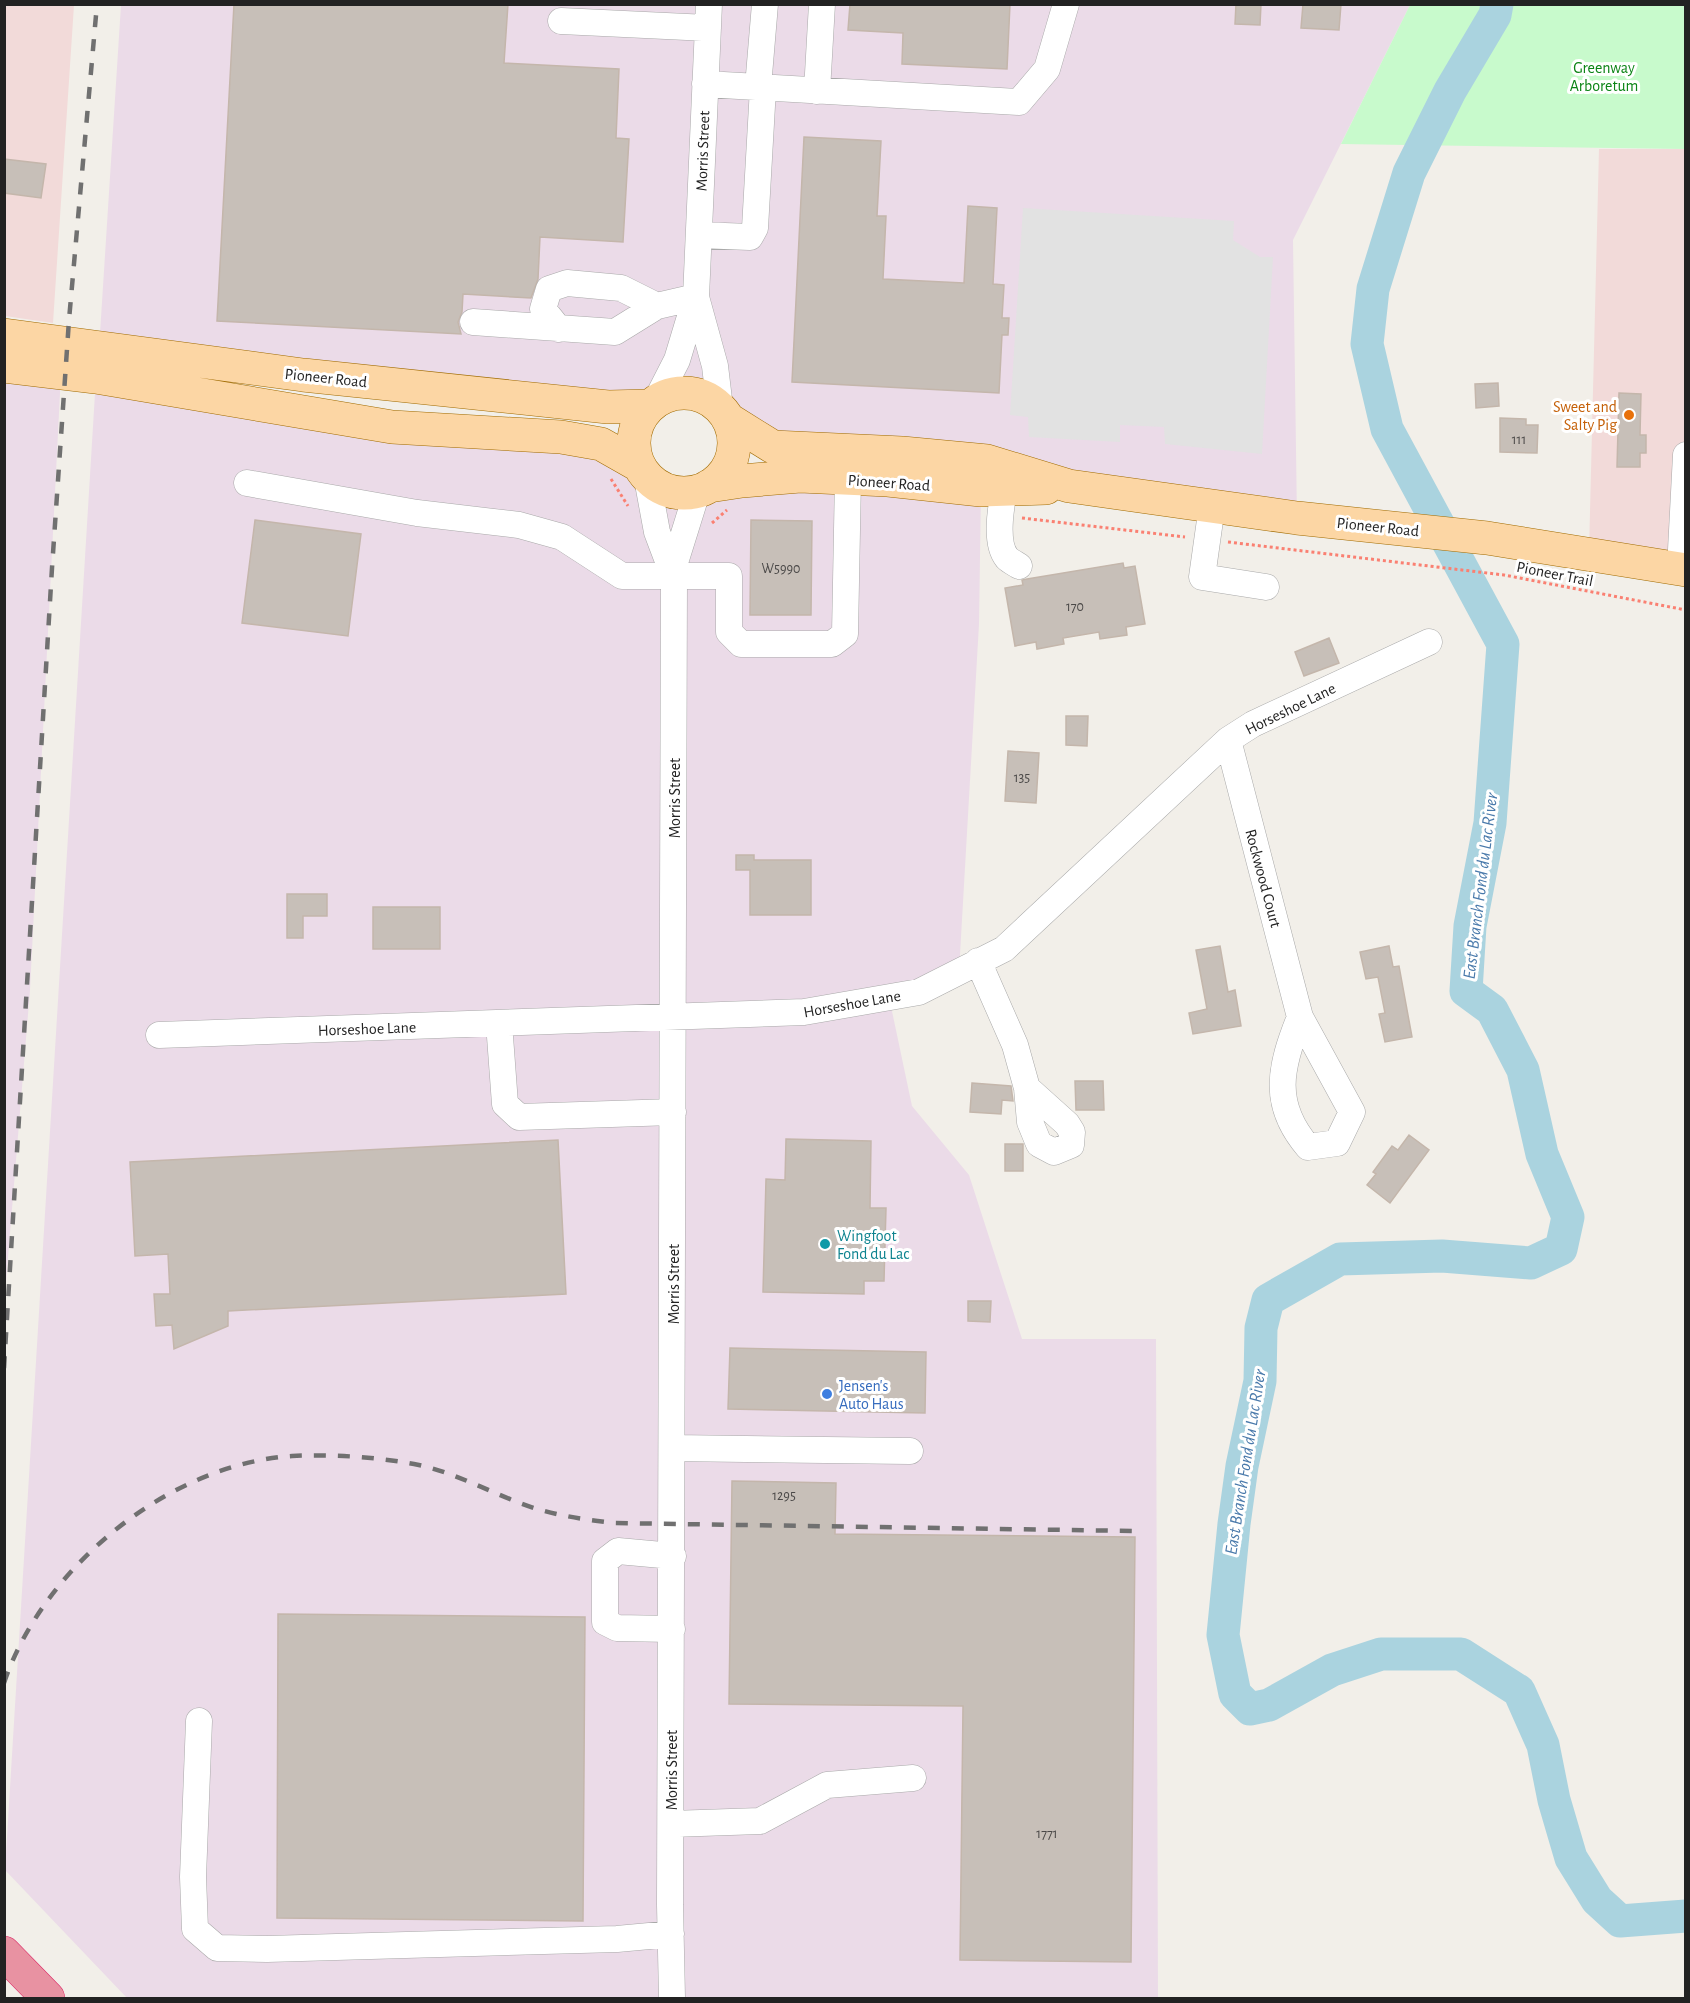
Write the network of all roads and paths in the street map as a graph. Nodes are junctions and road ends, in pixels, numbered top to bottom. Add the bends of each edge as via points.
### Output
1 (765, 4) edge
2 (822, 4) edge
3 (1066, 4) edge
4 (708, 16) edge
5 (561, 21) dead end
6 (705, 84) junction
7 (761, 87) junction
8 (817, 91) junction
9 (699, 235) junction
10 (696, 297) junction
11 (657, 306) junction
12 (473, 322) dead end
13 (559, 329) junction
14 (4, 335) edge
15 (4, 366) edge
16 (653, 403) junction
17 (724, 413) junction
18 (1686, 455) edge
19 (642, 471) junction
20 (848, 478) junction
21 (1006, 479) junction
22 (248, 483) dead end
23 (703, 489) junction
24 (1685, 498) edge
25 (1212, 506) junction
26 (1419, 564) dead end
27 (1019, 566) dead end
28 (1683, 570) edge
29 (674, 573) junction
30 (1266, 587) dead end
31 (1686, 610) edge
32 (1429, 642) dead end
33 (1228, 740) junction
34 (978, 961) junction
35 (674, 1017) junction
36 (1300, 1017) dead end
37 (499, 1023) junction
38 (159, 1035) dead end
39 (1027, 1088) dead end
40 (674, 1112) junction
41 (673, 1448) junction
42 (910, 1451) dead end
43 (673, 1556) junction
44 (672, 1629) junction
45 (199, 1721) dead end
46 (913, 1778) dead end
47 (671, 1824) junction
48 (671, 1934) junction
49 (4, 1953) edge
50 (48, 1998) edge
51 (672, 1998) edge

1 - 7 street
2 - 8 street
3 - 8 street via 1047,69 1019,102
4 - 5 street
4 - 6 street, Morris Street
6 - 7 street
6 - 9 street, Morris Street
7 - 8 street
7 - 9 street via 755,228 750,237
9 - 10 street, Morris Street
10 - 11 street
10 - 16 street, Morris Street via 677,360
10 - 17 street, Morris Street
11 - 13 street via 615,332
11 - 13 street via 621,288 567,283 549,289 543,309
12 - 13 street
14 - 16 main road, Pioneer Road via 303,375 608,407
15 - 19 main road via 96,377 392,427 561,437 601,444
16 - 17 main road via 683,393 700,395
16 - 19 main road via 639,419 634,434 633,450
17 - 21 main road, Pioneer Road via 773,447 902,453 987,462
17 - 23 main road via 733,434 732,457 721,477
18 - 24 street
19 - 23 main road via 673,492
19 - 29 street, Morris Street via 657,532
20 - 21 main road, Pioneer Road via 981,490
20 - 23 main road, Pioneer Road via 800,476
20 - 29 street via 845,634 832,644 741,644 729,632 729,576
21 - 25 main road, Pioneer Road
21 - 27 street via 1001,545 1007,558
22 - 29 street via 417,513 519,525 562,537 622,576
23 - 29 street, Morris Street
24 - 28 street
25 - 28 main road, Pioneer Road via 1487,538
25 - 30 street via 1202,577
26 - 31 path, Pioneer Trail via 1504,575
29 - 35 street, Morris Street
32 - 33 street, Horseshoe Lane via 1253,724
33 - 34 street, Horseshoe Lane via 1004,949
33 - 36 street, Rockwood Court
34 - 35 street, Horseshoe Lane via 919,992 804,1012
34 - 39 street via 1015,1045
35 - 37 street, Horseshoe Lane
35 - 40 street, Morris Street
37 - 38 street, Horseshoe Lane
37 - 40 street via 505,1104 519,1117
40 - 41 street, Morris Street
41 - 42 street
41 - 43 street, Morris Street
43 - 44 street, Morris Street
43 - 44 street via 618,1551 605,1561 605,1622 616,1628
44 - 47 street, Morris Street
45 - 48 street via 193,1876 195,1929 217,1948 594,1940
46 - 47 street via 827,1785 760,1821
47 - 48 street, Morris Street
48 - 51 street, Morris Street
49 - 50 highway

